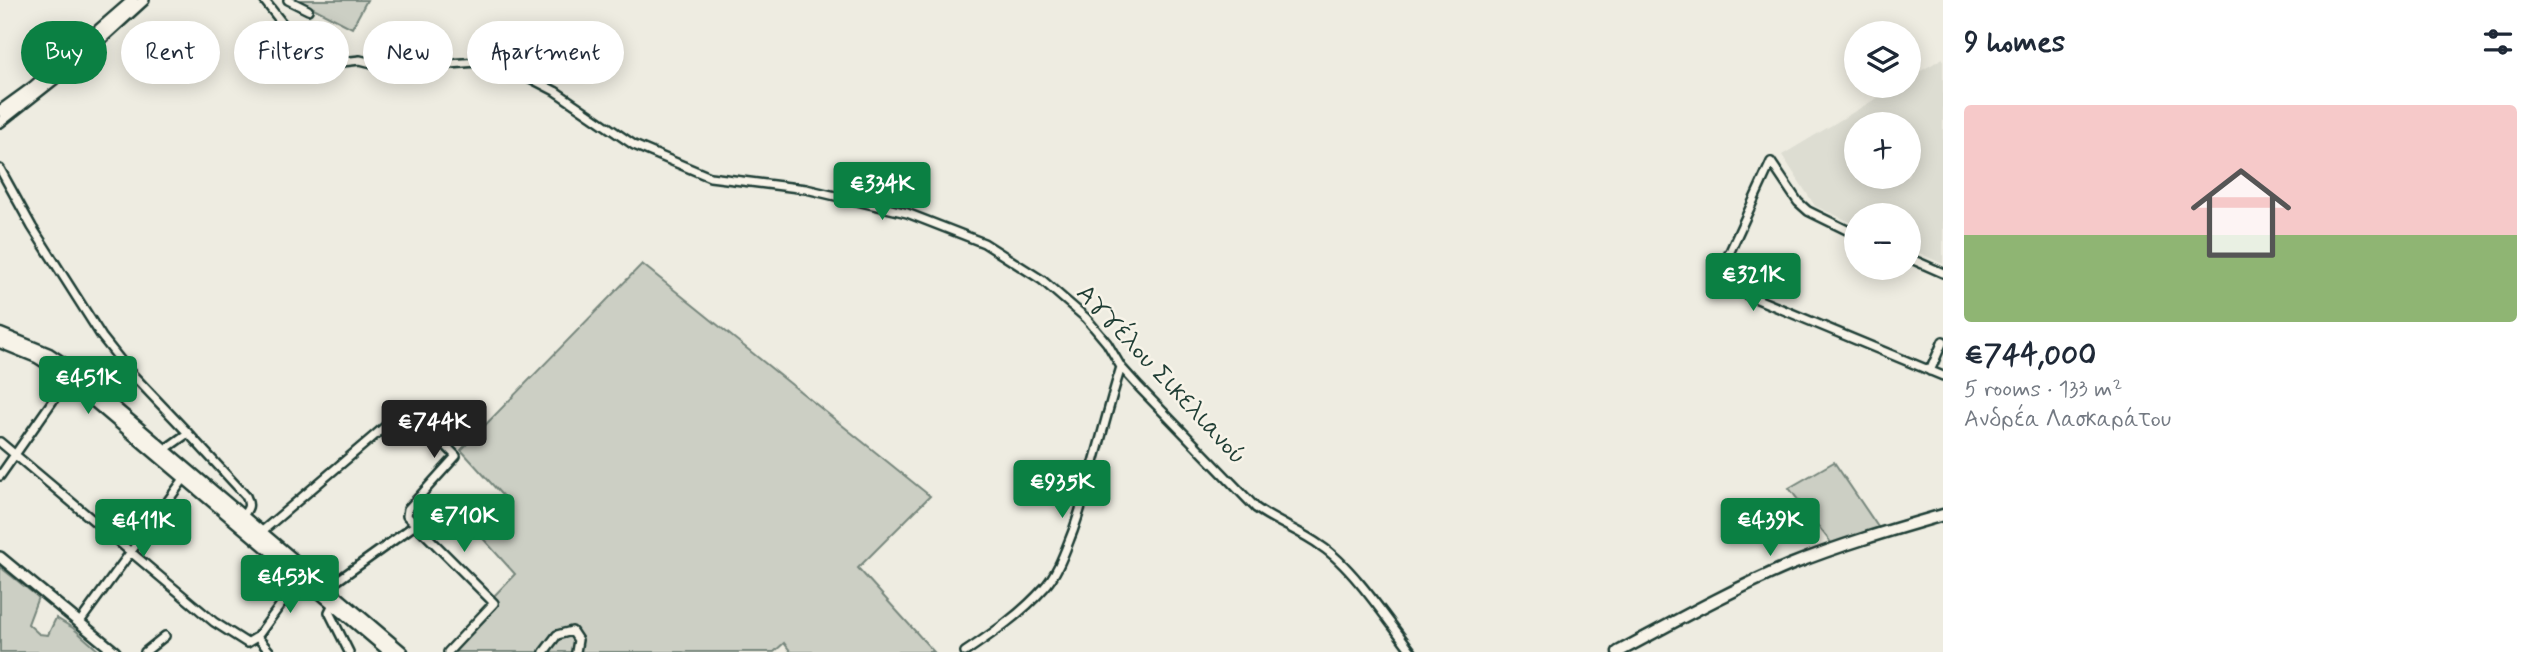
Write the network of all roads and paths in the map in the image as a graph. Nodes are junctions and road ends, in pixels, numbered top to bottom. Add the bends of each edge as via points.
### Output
1 (133, 0) edge
2 (144, 0) edge
3 (264, 0) edge
4 (288, 0) edge
5 (307, 10) dead end
6 (0, 111) edge
7 (0, 122) edge
8 (0, 169) edge
9 (1844, 229) edge
10 (1921, 263) edge
11 (1943, 273) edge
12 (0, 334) edge
13 (1943, 341) edge
14 (0, 342) edge
15 (1121, 367) junction
16 (1930, 371) junction
17 (1943, 376) edge
18 (68, 379) junction
19 (188, 433) junction
20 (0, 442) edge
21 (164, 450) junction
22 (16, 454) junction
23 (0, 476) edge
24 (186, 476) junction
25 (1943, 515) edge
26 (242, 517) junction
27 (415, 525) junction
28 (260, 533) junction
29 (131, 552) junction
30 (0, 557) edge
31 (301, 577) junction
32 (327, 588) junction
33 (332, 604) junction
34 (79, 623) junction
35 (165, 636) dead end
36 (257, 637) junction
37 (247, 643) junction
38 (115, 652) edge
39 (145, 652) edge
40 (243, 652) edge
41 (270, 652) edge
42 (349, 652) edge
43 (390, 652) edge
44 (402, 652) edge
45 (448, 652) edge
46 (544, 652) edge
47 (576, 652) edge
48 (965, 652) edge
49 (1412, 652) edge
50 (1618, 652) edge

1 - 6 street
2 - 7 street
3 - 15 street, Αγγέλου Σικελιανού via 301,47 324,64 360,60 392,68 478,62 499,66 555,91 634,145 710,177 806,189 907,213 965,234 1013,260 1073,306 1107,343
4 - 5 street
8 - 19 street via 102,337
9 - 16 street via 1798,202 1771,162 1717,282
10 - 11 street
12 - 21 main road via 55,358
13 - 16 street
14 - 18 main road via 50,364
15 - 48 street via 1084,499 1053,575 1001,628
15 - 49 street, Αγγέλου Σικελιανού via 1256,508 1323,547 1338,561
16 - 17 street
18 - 22 street
18 - 24 main road
19 - 21 street
19 - 26 street via 246,496 249,509
20 - 22 street
21 - 24 main road
22 - 23 street
22 - 29 street
24 - 26 main road
24 - 29 street
24 - 31 main road
25 - 50 main road via 1791,565
26 - 28 main road
27 - 28 street via 406,514 408,509 456,456 408,407
27 - 32 street
27 - 45 street via 494,603
28 - 32 main road
29 - 34 street
29 - 37 street via 214,622
30 - 34 street
31 - 33 main road
31 - 36 street
32 - 44 main road
33 - 42 street via 329,612
33 - 43 main road
34 - 38 street
35 - 39 street
36 - 37 street
36 - 41 street
37 - 40 street
46 - 47 street via 557,635 572,631 578,640

